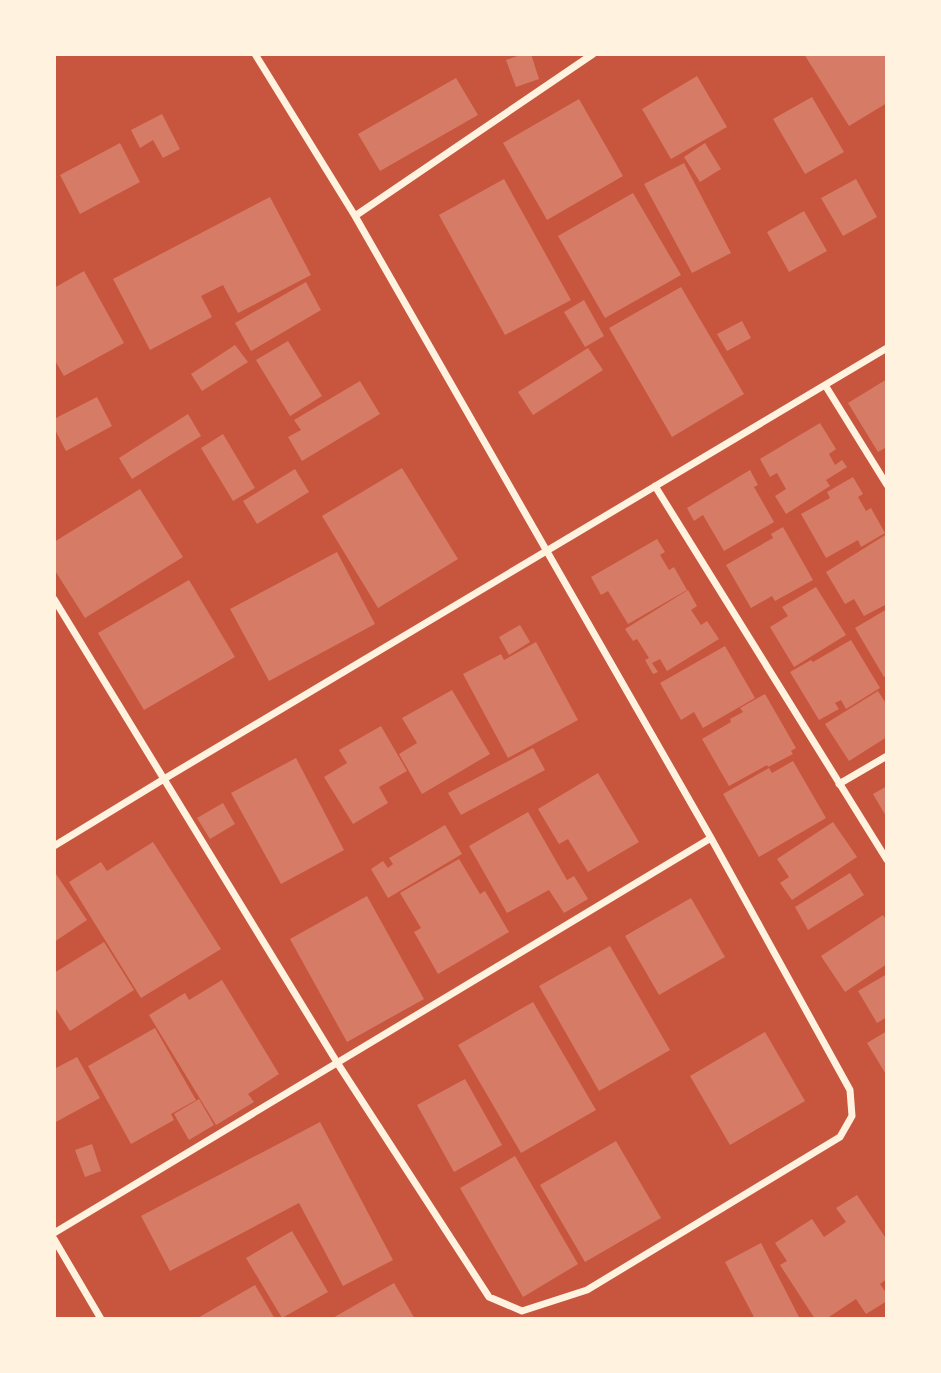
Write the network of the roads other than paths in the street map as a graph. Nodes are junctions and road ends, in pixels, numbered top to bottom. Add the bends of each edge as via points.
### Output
1 (255, 54) edge
2 (593, 54) edge
3 (355, 216) junction
4 (887, 348) edge
5 (825, 385) junction
6 (887, 485) edge
7 (655, 486) junction
8 (547, 551) junction
9 (54, 599) edge
10 (887, 756) edge
11 (163, 779) junction
12 (839, 784) junction
13 (711, 838) junction
14 (54, 846) edge
15 (887, 860) edge
16 (338, 1064) junction
17 (54, 1233) edge
18 (54, 1239) edge
19 (101, 1319) edge

1 - 3 street
2 - 3 street
3 - 8 street
4 - 5 street
5 - 6 street
5 - 7 street
7 - 8 street
7 - 12 street
8 - 11 street
8 - 13 street
9 - 11 street
10 - 12 street
11 - 14 street
11 - 16 street
12 - 15 street
13 - 16 street
13 - 16 street via 850,1090 852,1116 840,1137 587,1290 522,1311 489,1297
16 - 17 street
18 - 19 street

